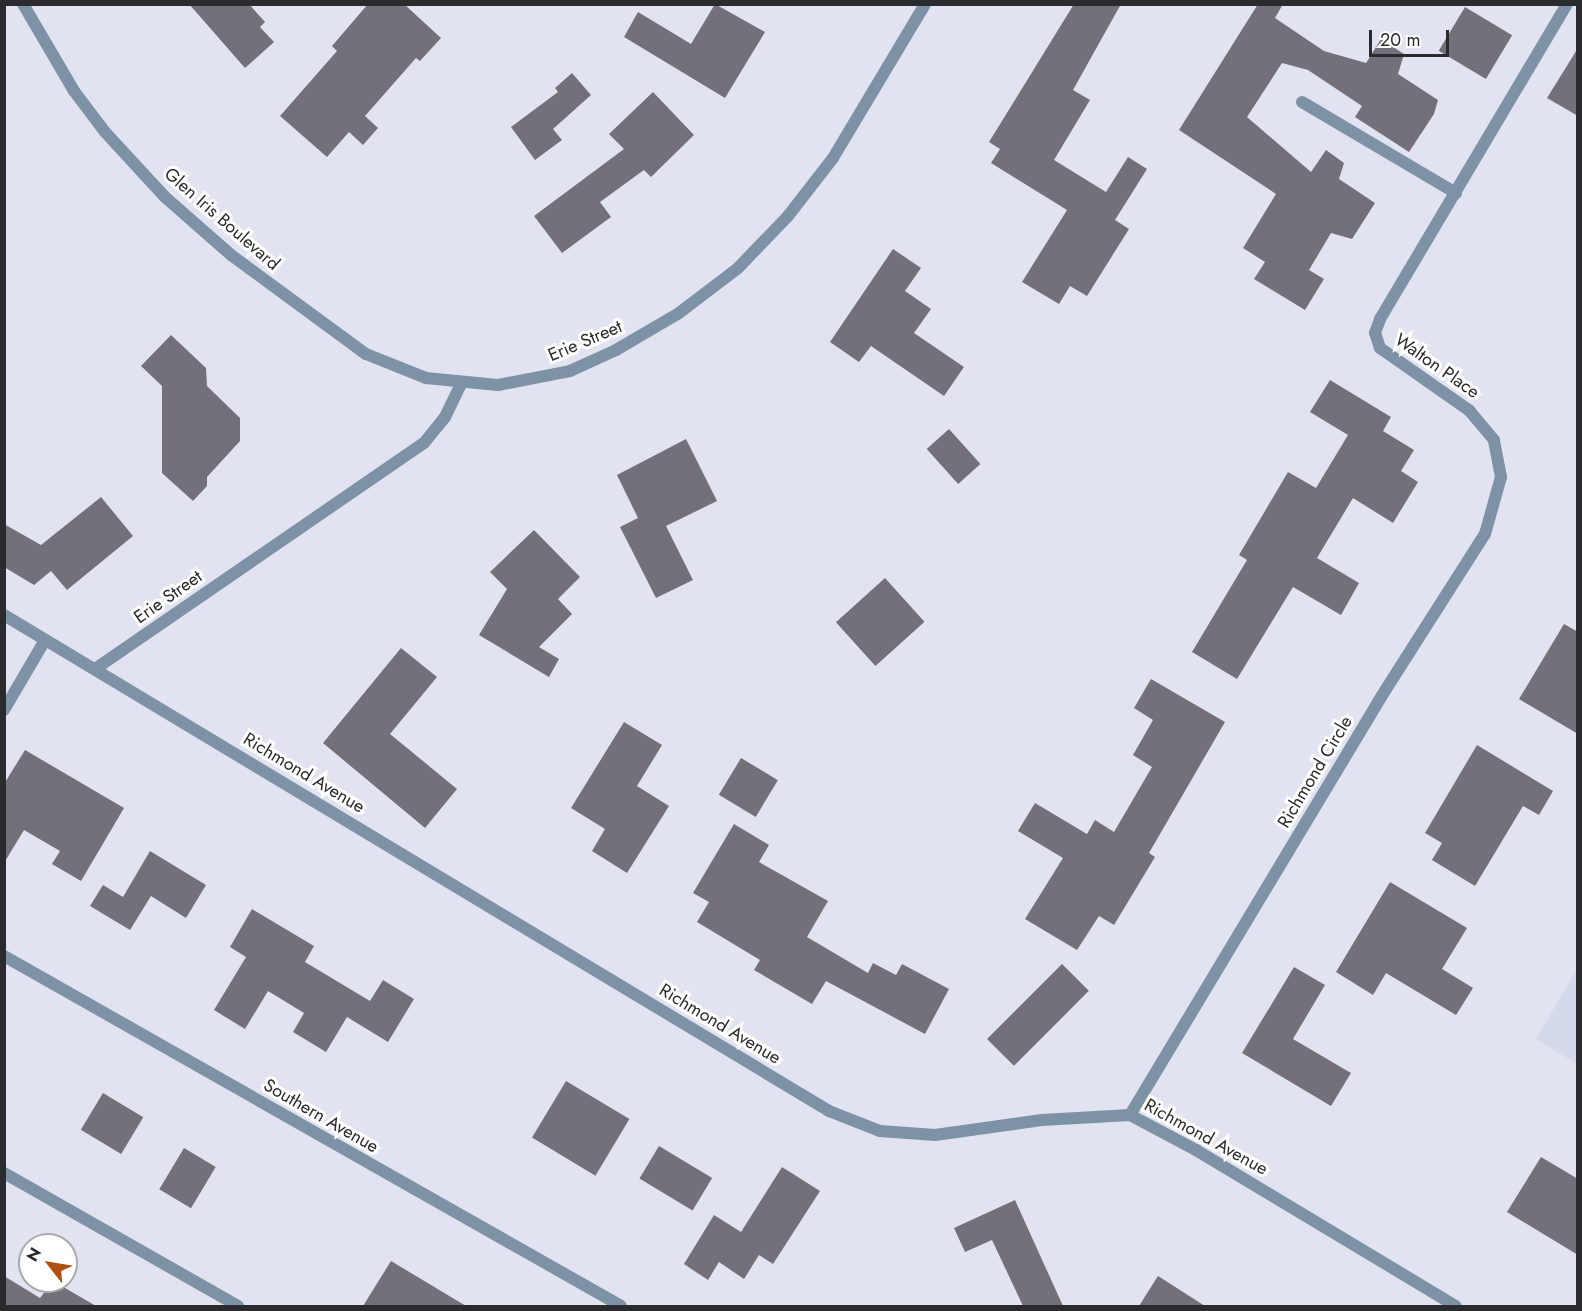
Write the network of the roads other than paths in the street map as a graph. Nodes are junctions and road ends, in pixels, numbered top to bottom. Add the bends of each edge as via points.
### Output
1 (23, 4) edge
2 (925, 4) edge
3 (1567, 4) edge
4 (1302, 102) dead end
5 (1456, 193) junction
6 (461, 384) junction
7 (1494, 440) joint
8 (4, 615) edge
9 (45, 640) junction
10 (95, 669) junction
11 (4, 710) edge
12 (4, 956) edge
13 (1130, 1115) junction
14 (4, 1173) edge
15 (238, 1306) edge
16 (621, 1306) edge
17 (1456, 1306) edge

1 - 6 street, Glen Iris Boulevard via 74,91 105,132 165,197 231,255 366,354 403,370
2 - 6 street, Erie Street via 833,158 788,216 738,268 649,333 570,371 522,383
3 - 5 street, Walton Place
4 - 5 street
5 - 7 street, Walton Place via 1380,319 1376,341 1389,356 1470,411
6 - 10 street, Erie Street via 445,417 424,443
7 - 13 street, Richmond Circle via 1500,477 1485,534 1381,697
8 - 9 street, Richmond Avenue
9 - 10 street, Richmond Avenue
9 - 11 street
10 - 13 street, Richmond Avenue via 858,1125 902,1135 935,1135 1042,1120
12 - 16 street, Southern Avenue
13 - 17 street, Richmond Avenue via 1196,1150
14 - 15 street

